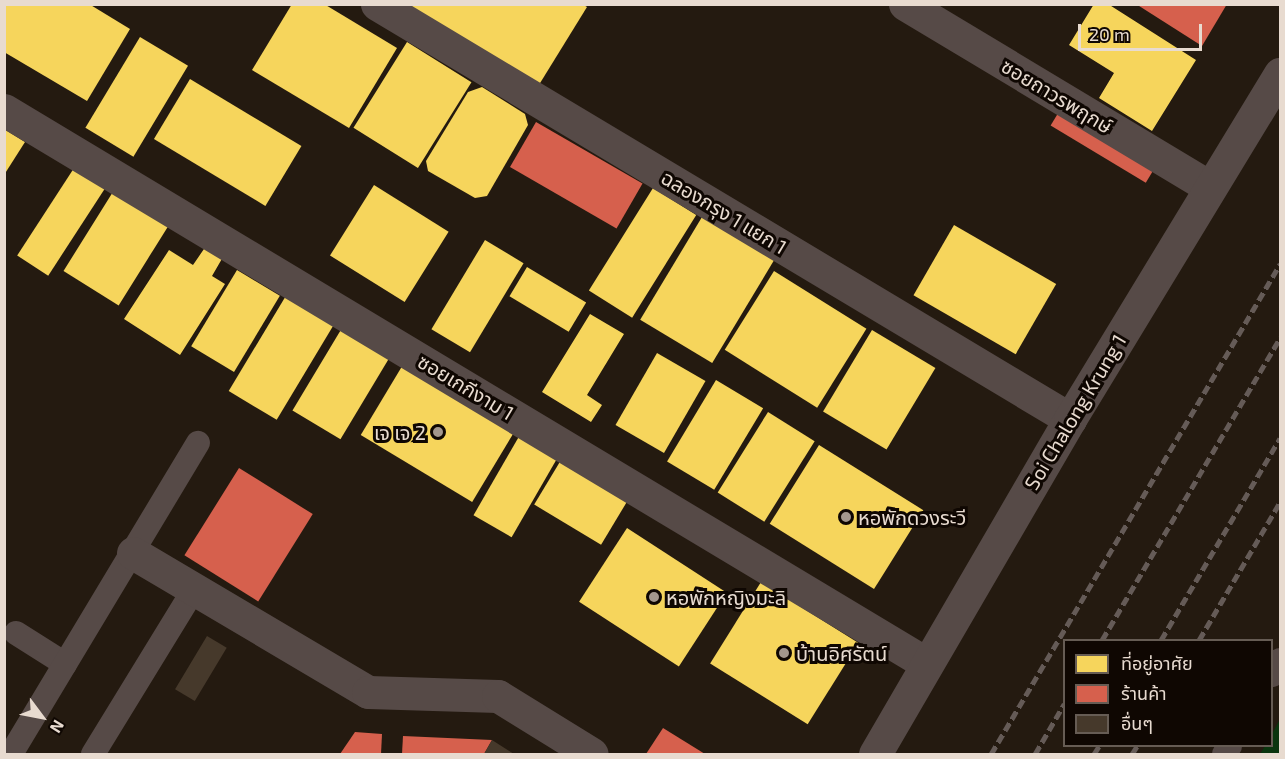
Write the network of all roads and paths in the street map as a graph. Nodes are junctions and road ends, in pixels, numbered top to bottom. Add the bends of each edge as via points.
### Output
1 (377, 4) edge
2 (905, 4) edge
3 (1281, 74) edge
4 (4, 110) edge
5 (1209, 187) junction
6 (1070, 419) junction
7 (198, 443) dead end
8 (133, 553) junction
9 (194, 589) junction
10 (16, 633) dead end
11 (1281, 660) edge
12 (65, 664) junction
13 (927, 664) junction
14 (1273, 673) edge
15 (11, 754) edge
16 (93, 754) edge
17 (592, 754) edge
18 (875, 754) edge

1 - 6 street, ฉลองกรุง 1 แยก 1
2 - 5 street, ซอยถาวรพฤกษ์
3 - 5 street, Soi Chalong Krung 1
4 - 13 street, ซอยเกกีงาม 1
5 - 6 street, Soi Chalong Krung 1
6 - 13 street, Soi Chalong Krung 1
7 - 8 lane
8 - 9 street
8 - 12 lane
9 - 16 lane
9 - 17 street via 368,692 498,696
10 - 12 lane
11 - 14 lane
12 - 15 lane
13 - 18 street, Soi Chalong Krung 1

